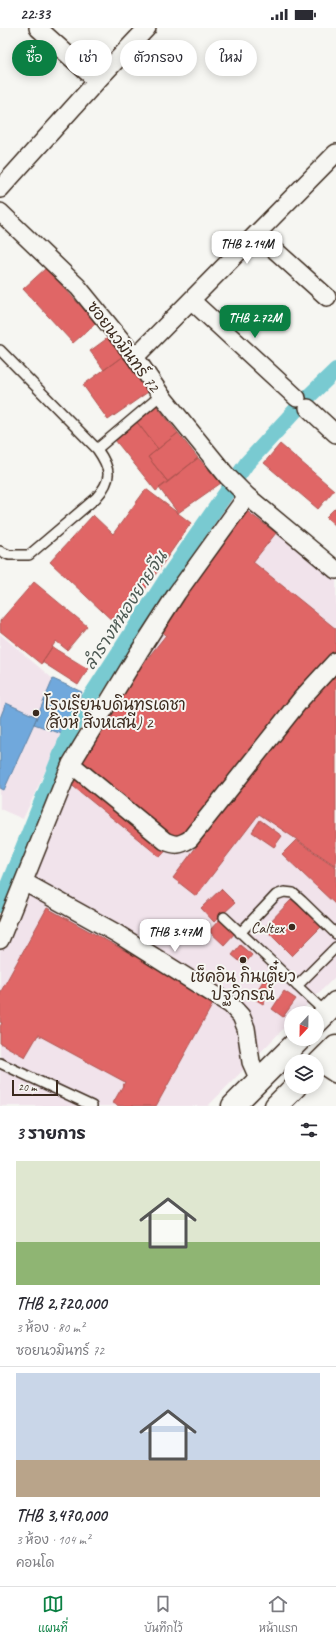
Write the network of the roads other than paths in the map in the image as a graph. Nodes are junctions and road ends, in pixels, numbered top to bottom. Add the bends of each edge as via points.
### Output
1 (38, 28) edge
2 (147, 28) edge
3 (97, 81) junction
4 (336, 153) edge
5 (0, 189) edge
6 (0, 212) edge
7 (257, 234) junction
8 (327, 297) dead end
9 (192, 301) junction
10 (0, 350) edge
11 (136, 357) junction
12 (161, 395) junction
13 (336, 434) edge
14 (97, 449) junction
15 (242, 492) junction
16 (0, 551) edge
17 (336, 570) edge
18 (336, 661) edge
19 (71, 764) junction
20 (24, 882) junction
21 (224, 917) dead end
22 (240, 933) junction
23 (336, 934) edge
24 (0, 940) edge
25 (336, 947) edge
26 (297, 986) junction
27 (326, 1013) edge
28 (293, 1046) edge
29 (336, 1046) edge
30 (0, 1063) edge
31 (324, 1067) edge
32 (259, 1080) junction
33 (288, 1094) edge
34 (92, 1106) edge
35 (233, 1106) edge
36 (276, 1106) edge

1 - 3 street
2 - 3 street
3 - 5 street
4 - 7 street
6 - 11 street, ซอยนวมินทร์ 72 via 78,287
7 - 8 street
7 - 9 street
9 - 11 street
9 - 13 street
10 - 14 lane
11 - 12 street, ซอยนวมินทร์ 72
12 - 14 lane
12 - 15 street, ซอยนวมินทร์ 72
14 - 16 lane via 106,462 109,474 104,489 96,498 29,555 9,555
15 - 17 street, ซอยนวมินทร์ 72
15 - 19 street via 139,652
18 - 19 street via 302,698 190,839 181,845 166,842
19 - 20 street
20 - 24 street
20 - 32 street via 116,933 231,1005 241,1016 246,1028 251,1062
21 - 22 lane
22 - 23 lane via 276,895 284,892 293,893
22 - 26 lane
25 - 26 lane
26 - 27 lane
28 - 32 main road
29 - 31 main road
30 - 34 lane
32 - 35 main road
33 - 36 main road

